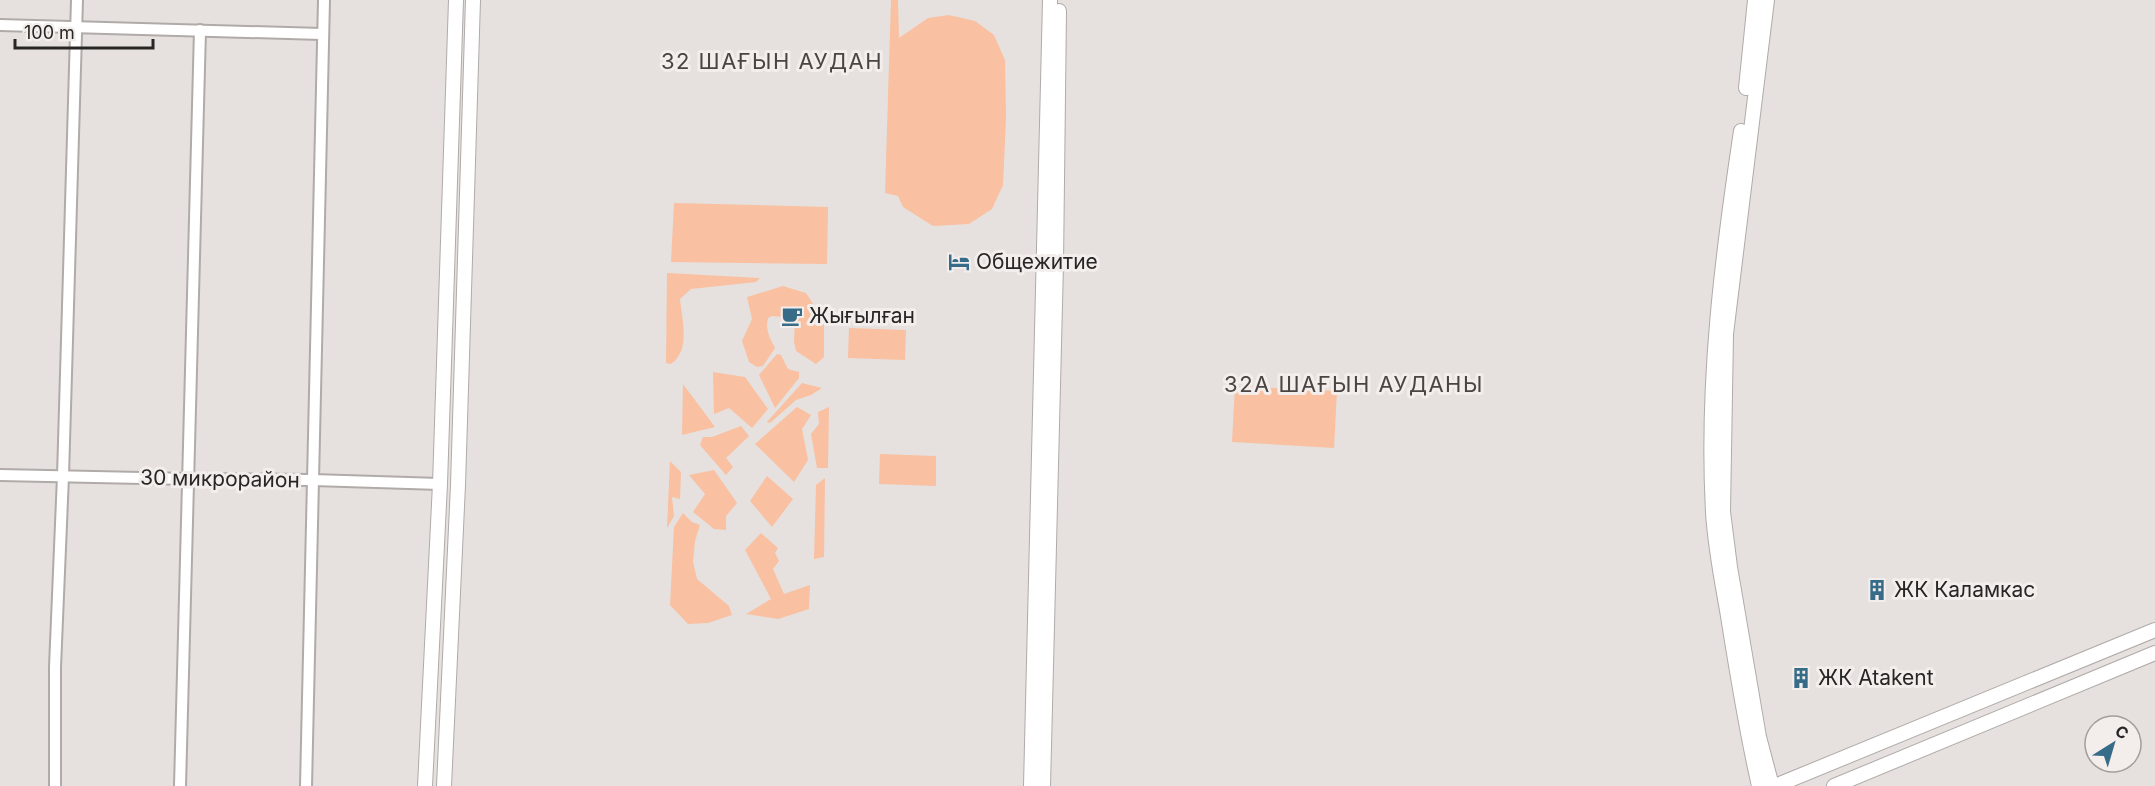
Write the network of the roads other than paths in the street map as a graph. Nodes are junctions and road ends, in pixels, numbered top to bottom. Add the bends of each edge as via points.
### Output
1 (77, 0) edge
2 (324, 0) edge
3 (456, 0) edge
4 (474, 0) edge
5 (1050, 0) edge
6 (1059, 0) edge
7 (1755, 0) edge
8 (1767, 0) edge
9 (0, 26) edge
10 (77, 27) junction
11 (200, 30) junction
12 (322, 34) junction
13 (0, 475) edge
14 (63, 476) junction
15 (189, 479) junction
16 (313, 480) junction
17 (440, 484) junction
18 (2155, 630) edge
19 (2155, 653) edge
20 (55, 786) edge
21 (180, 786) edge
22 (306, 786) edge
23 (425, 786) edge
24 (444, 786) edge
25 (1031, 786) edge
26 (1043, 786) edge
27 (1759, 786) edge
28 (1774, 786) edge
29 (1834, 786) edge

1 - 10 street
2 - 12 street
3 - 17 main road
4 - 24 main road via 459,473
5 - 25 main road
6 - 26 main road
7 - 27 main road via 1717,312 1712,462 1714,532 1744,722
8 - 28 main road via 1726,334 1724,512 1759,737
9 - 10 street
10 - 11 street
10 - 14 street
11 - 12 street
11 - 15 street
12 - 16 street
13 - 14 street, 30 микрорайон
14 - 15 street, 30 микрорайон
14 - 20 street via 55,667
15 - 16 street, 30 микрорайон
15 - 21 street
16 - 17 street, 30 микрорайон
16 - 22 street
17 - 23 main road
18 - 28 main road
19 - 29 main road

